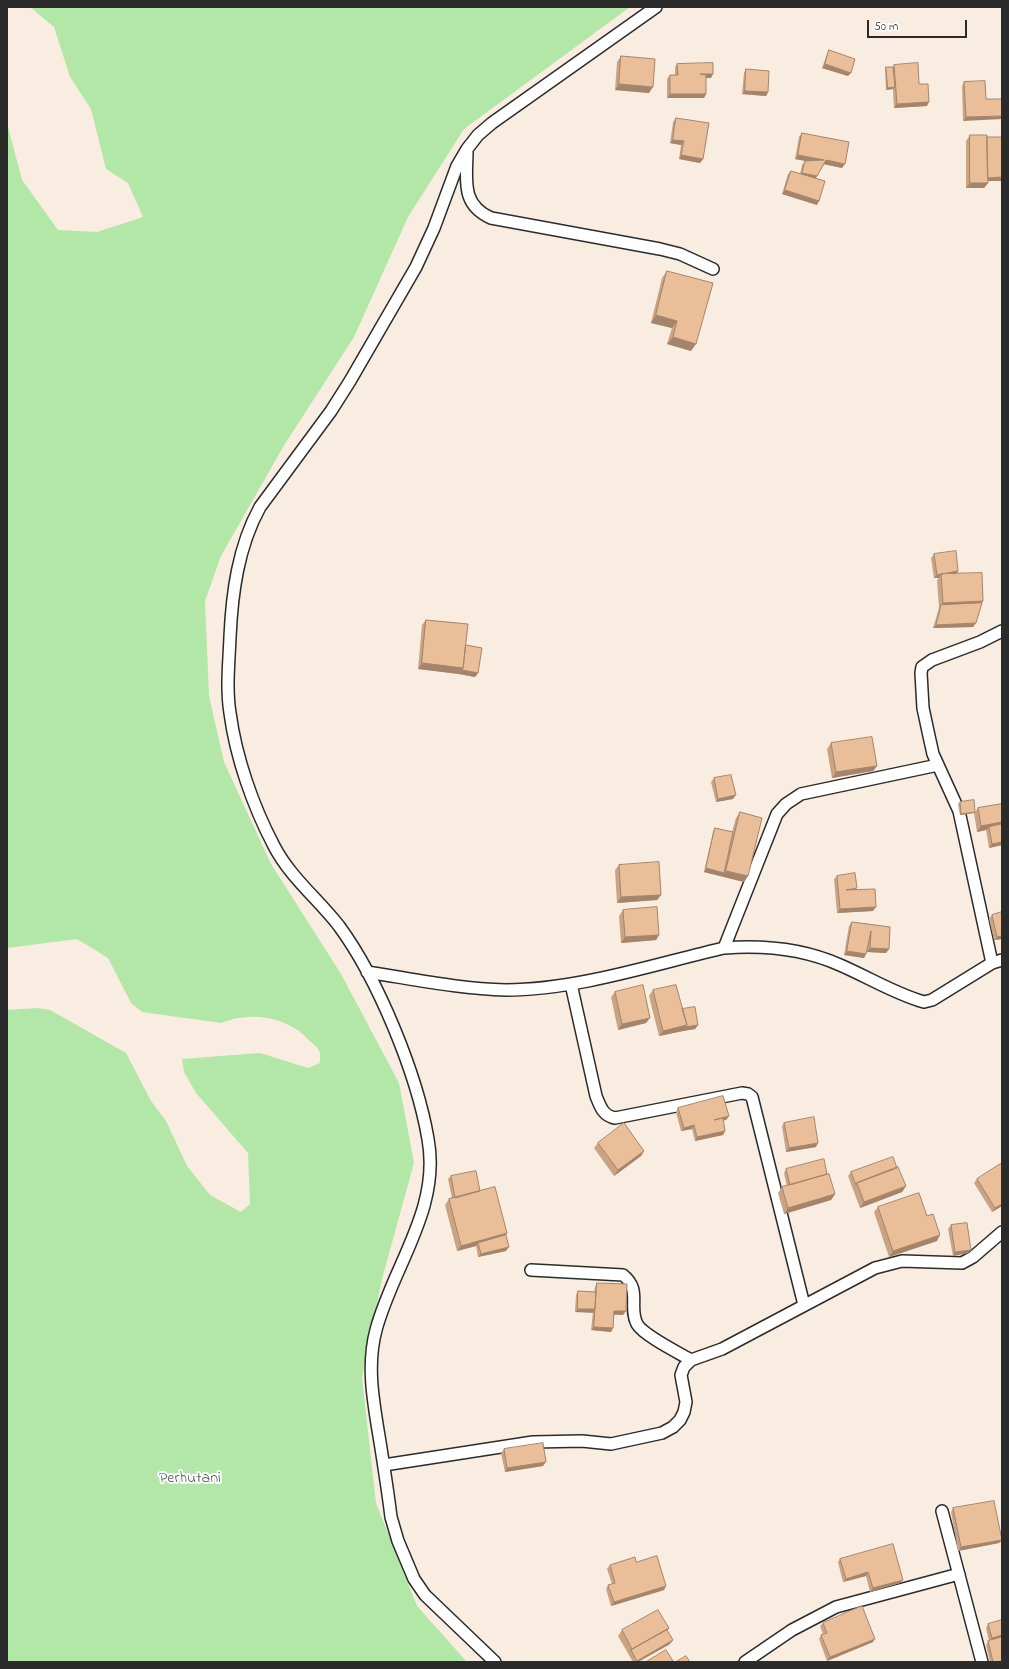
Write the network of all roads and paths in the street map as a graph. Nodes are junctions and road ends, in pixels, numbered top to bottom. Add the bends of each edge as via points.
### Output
1 (656, 7) edge
2 (467, 149) junction
3 (713, 269) dead end
4 (1002, 631) edge
5 (938, 765) junction
6 (724, 948) junction
7 (997, 962) edge
8 (367, 972) junction
9 (571, 984) junction
10 (1002, 1232) edge
11 (531, 1270) dead end
12 (804, 1305) junction
13 (691, 1360) junction
14 (384, 1465) junction
15 (942, 1511) dead end
16 (959, 1574) junction
17 (495, 1662) edge
18 (745, 1662) edge
19 (982, 1662) edge

1 - 2 street via 492,123
2 - 3 street via 468,195 481,214 667,251
2 - 8 street via 416,267 364,357 331,411 250,524 243,543 232,606 228,684 230,712 241,762 254,799 275,848 290,870 339,927
4 - 5 street via 932,660 922,668 923,708
5 - 6 street via 802,794 786,804 777,814
5 - 7 street via 959,811
6 - 7 street via 776,948 808,954 840,964 924,1002 932,1000
6 - 9 street
8 - 9 street via 505,990
8 - 14 street via 406,1062 429,1142 430,1176 425,1208 375,1330 372,1348 371,1375
9 - 12 street via 596,1096 609,1117 623,1117 742,1093 752,1098
10 - 12 street via 962,1263 902,1261 889,1264 862,1274
11 - 13 street via 623,1275 633,1285 635,1316 640,1328
12 - 13 street via 722,1349
13 - 14 street via 681,1375 686,1402 684,1412 673,1427 662,1433 611,1444 582,1441 533,1442
14 - 17 street via 391,1517 414,1579 425,1595
15 - 16 street
16 - 18 street via 836,1608 792,1630
16 - 19 street

